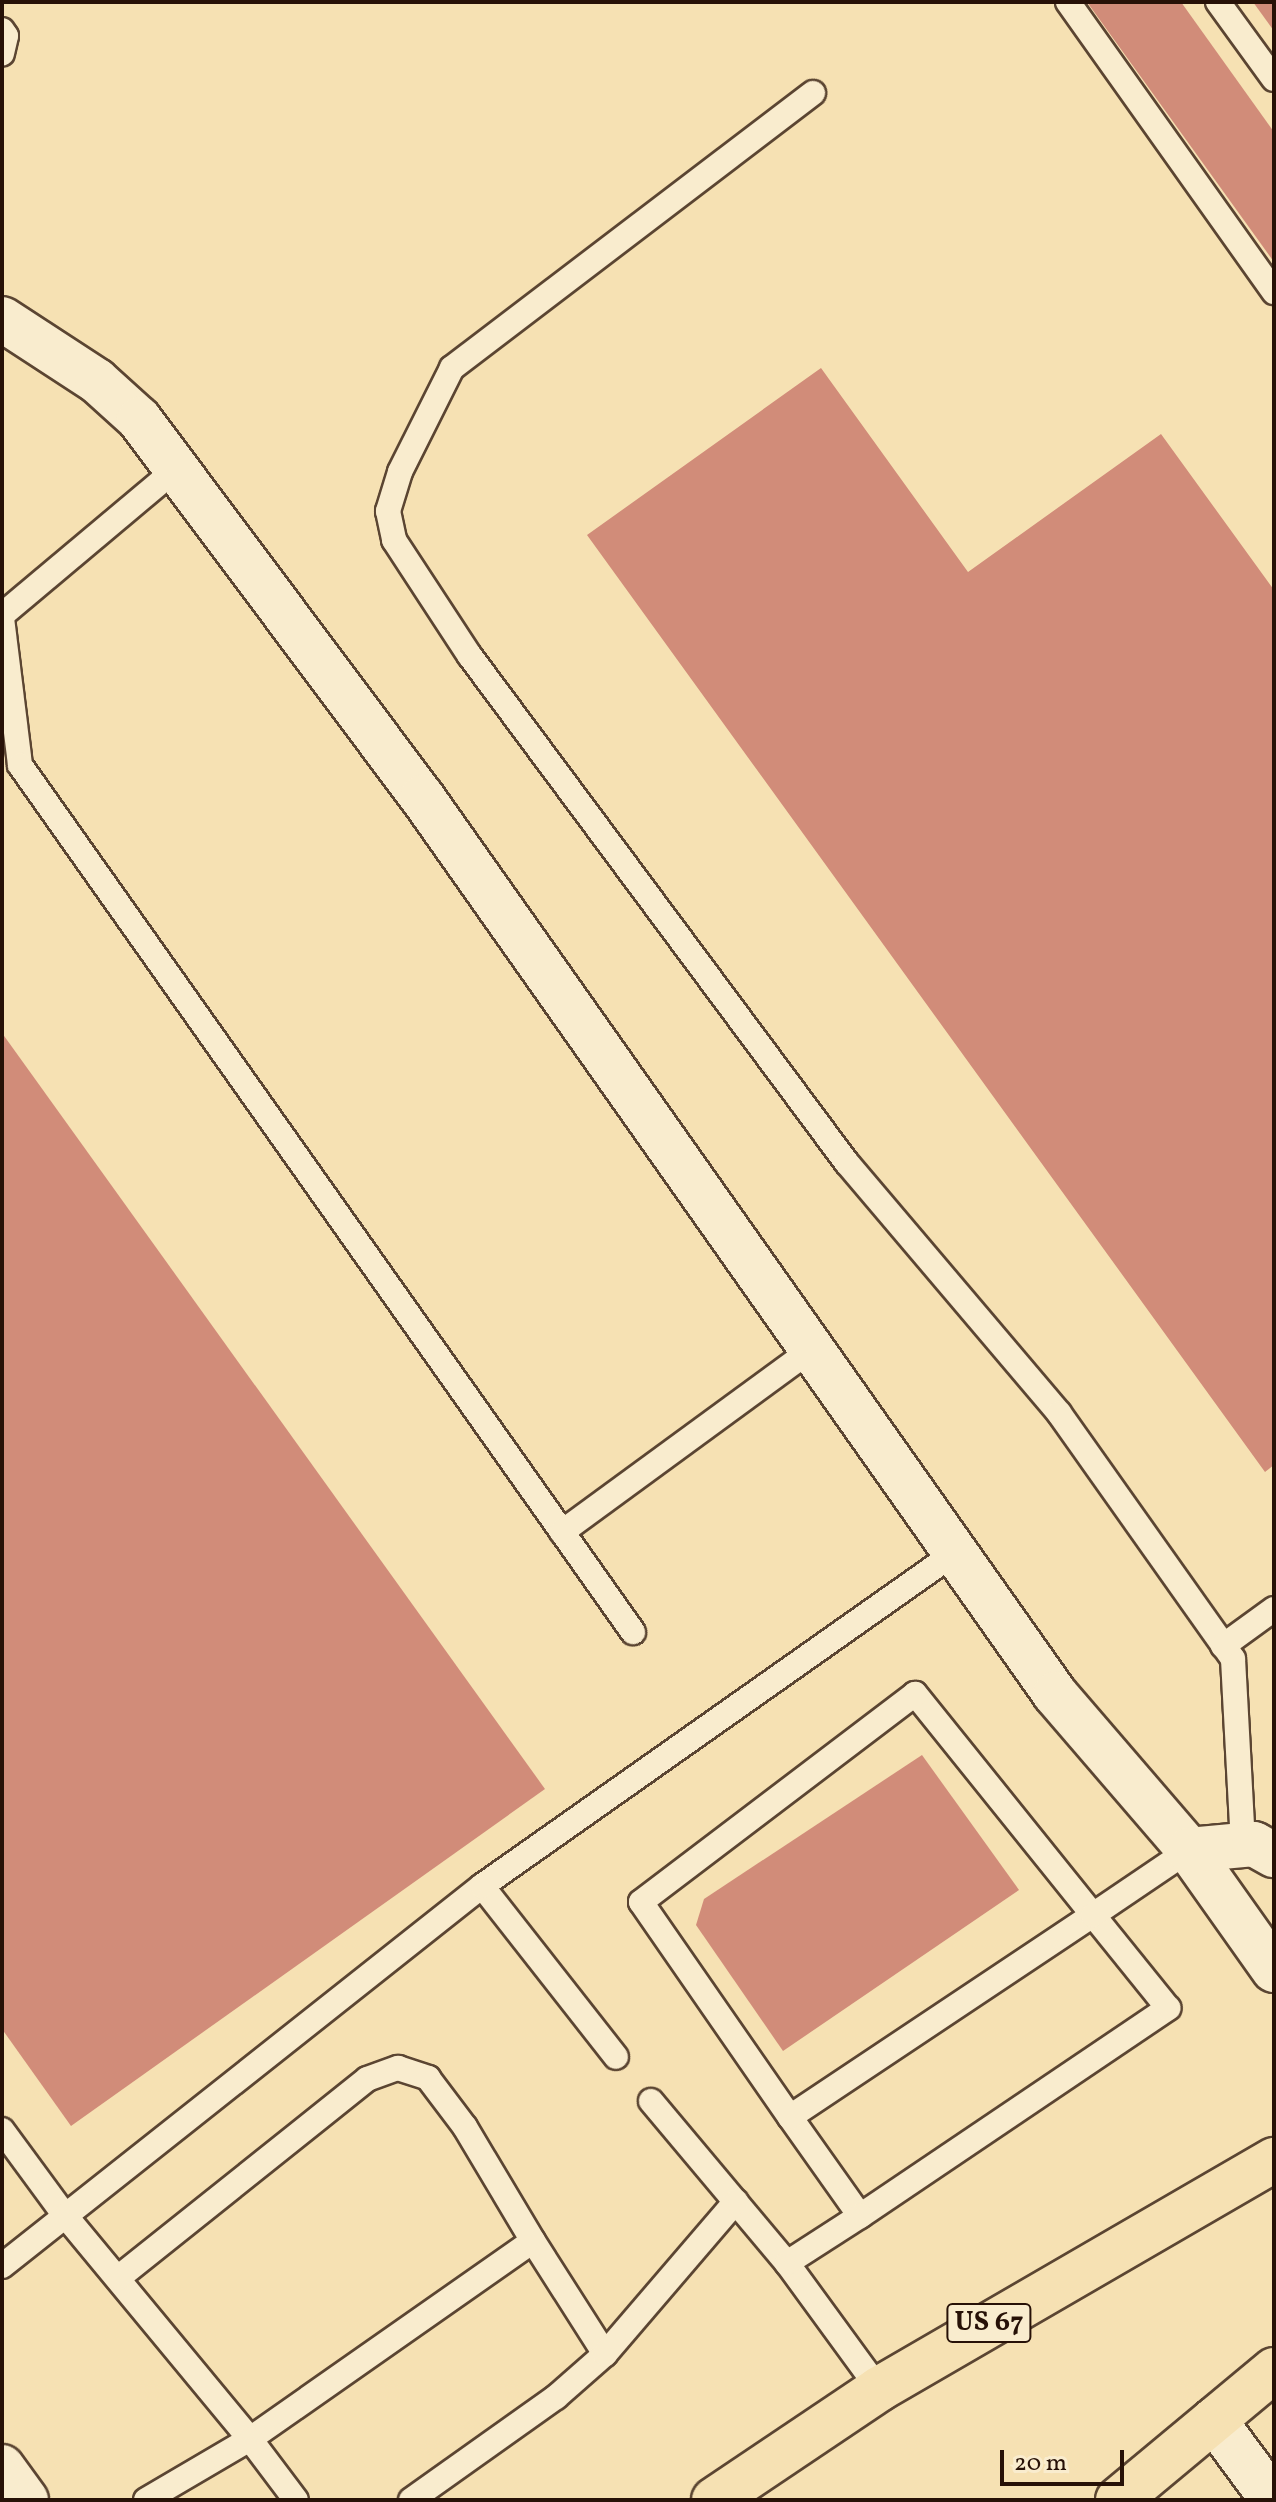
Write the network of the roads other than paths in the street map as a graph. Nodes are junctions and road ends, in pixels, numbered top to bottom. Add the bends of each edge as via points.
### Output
1 (1068, 2) edge
2 (1218, 2) edge
3 (2, 30) edge
4 (2, 54) edge
5 (1274, 79) edge
6 (813, 93) dead end
7 (1274, 292) edge
8 (2, 319) edge
9 (176, 469) junction
10 (2, 616) edge
11 (812, 1349) junction
12 (562, 1532) junction
13 (956, 1552) junction
14 (1274, 1609) edge
15 (633, 1632) dead end
16 (1223, 1646) junction
17 (1189, 1850) junction
18 (1259, 1850) edge
19 (482, 1886) junction
20 (1093, 1915) junction
21 (1274, 1970) edge
22 (616, 2057) dead end
23 (651, 2101) dead end
24 (790, 2117) junction
25 (2, 2130) edge
26 (1274, 2160) edge
27 (736, 2201) junction
28 (63, 2213) junction
29 (860, 2216) junction
30 (533, 2241) junction
31 (787, 2263) junction
32 (2, 2266) edge
33 (118, 2278) junction
34 (605, 2354) junction
35 (1274, 2370) edge
36 (879, 2389) junction
37 (1214, 2420) junction
38 (250, 2439) junction
39 (2, 2467) edge
40 (416, 2488) edge
41 (26, 2500) edge
42 (146, 2500) edge
43 (296, 2500) edge
44 (714, 2500) edge
45 (1118, 2500) edge
46 (1273, 2500) edge

1 - 7 lane
2 - 5 lane
3 - 4 lane
6 - 16 lane via 452,368 400,472 388,511 394,540 470,656 847,1163 1059,1413
8 - 9 street via 97,381 139,419
9 - 10 lane
9 - 11 street via 422,797
10 - 12 lane via 20,765
11 - 12 lane
11 - 13 street
12 - 15 lane
13 - 17 street via 1055,1694
13 - 19 lane
14 - 16 lane
16 - 18 lane via 1233,1659
17 - 18 street
17 - 20 lane
17 - 21 street
19 - 22 lane
19 - 28 lane
20 - 24 lane
20 - 24 lane via 915,1694 641,1902
20 - 29 lane via 1168,2008
23 - 27 lane
24 - 29 lane
25 - 28 lane
26 - 36 highway, US 67
27 - 31 lane
27 - 34 lane
28 - 32 lane
28 - 33 lane
29 - 31 lane
30 - 33 lane via 465,2127 428,2078 398,2068 367,2079
30 - 34 lane
30 - 38 lane via 449,2313 351,2382
31 - 36 lane
33 - 38 lane
34 - 40 lane via 466,2447
35 - 37 highway
36 - 44 highway, US 67
37 - 45 highway
37 - 46 street
38 - 42 lane
38 - 43 lane
39 - 41 street

